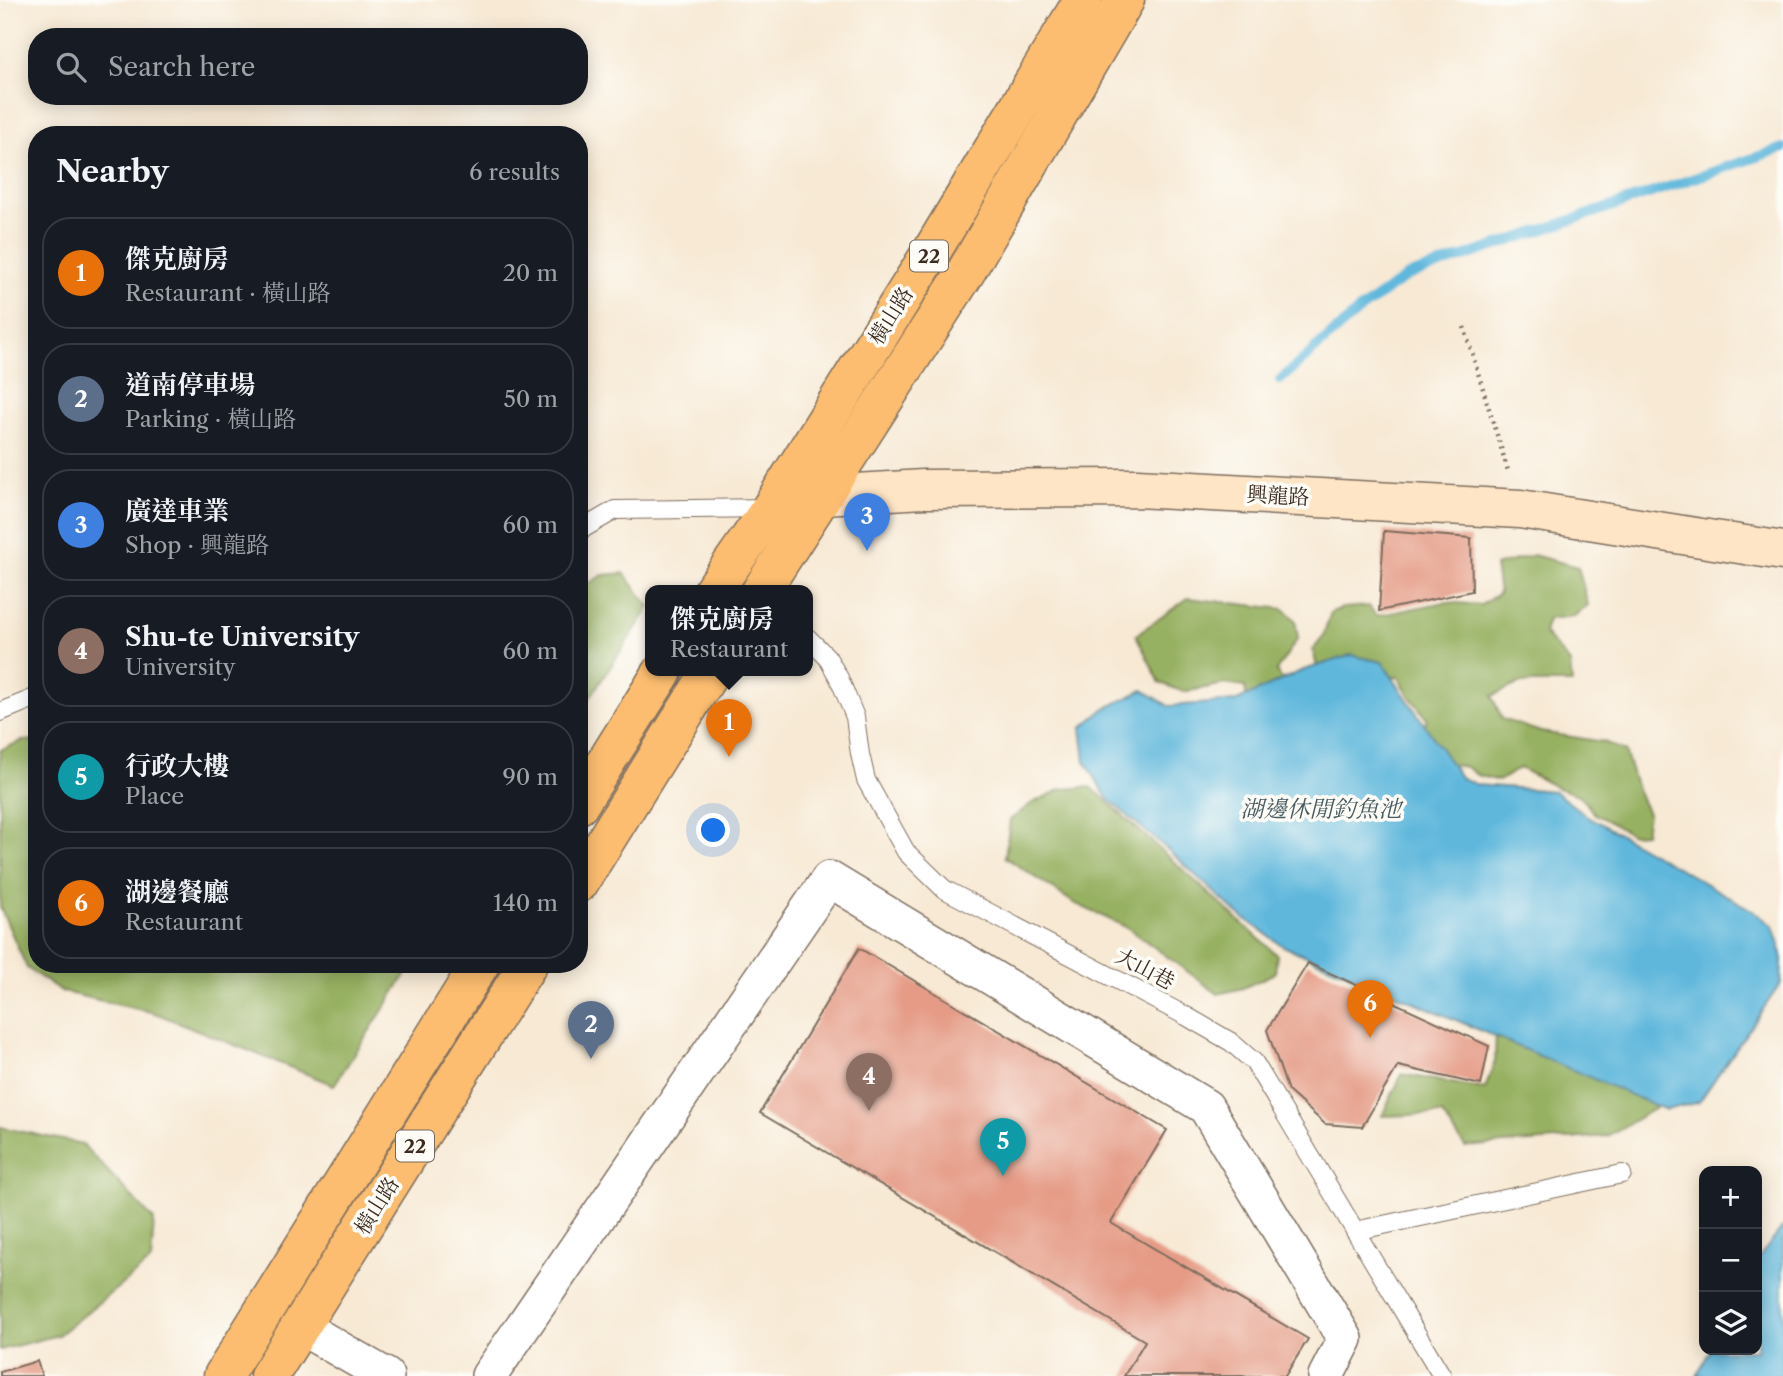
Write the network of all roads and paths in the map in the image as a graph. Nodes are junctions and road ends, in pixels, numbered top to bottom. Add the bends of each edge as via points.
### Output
1 (1083, 0) edge
2 (1125, 0) edge
3 (1464, 327) dead end
4 (824, 495) junction
5 (771, 508) junction
6 (1520, 509) junction
7 (588, 526) edge
8 (1783, 551) edge
9 (732, 585) edge
10 (813, 643) edge
11 (660, 676) edge
12 (708, 676) edge
13 (28, 701) edge
14 (0, 712) edge
15 (588, 791) edge
16 (588, 869) edge
17 (475, 973) edge
18 (522, 973) edge
19 (1622, 1174) dead end
20 (1355, 1231) junction
21 (284, 1315) junction
22 (223, 1376) edge
23 (269, 1376) edge
24 (386, 1376) edge
25 (489, 1376) edge
26 (1326, 1376) edge
27 (1442, 1376) edge

1 - 5 main road, 橫山路 / 22
2 - 4 main road, 橫山路 / 22 via 964,275
3 - 6 path
4 - 5 street, 興龍路
4 - 6 street, 興龍路 via 923,489 1137,488
4 - 9 main road, 橫山路 / 22
5 - 7 lane via 615,510
5 - 9 main road, 橫山路 / 22
6 - 8 street, 興龍路
10 - 20 lane, 大山巷 via 839,678 855,717 866,780 906,852 944,889 1231,1042 1254,1062
11 - 15 main road
12 - 16 main road
13 - 14 lane
17 - 21 main road, 橫山路 / 22
18 - 21 main road, 橫山路 / 22
19 - 20 lane
20 - 27 lane, 大山巷
21 - 22 main road, 橫山路 / 22
21 - 23 main road, 橫山路 / 22
21 - 24 street
25 - 26 street via 829,879 1206,1107 1345,1339

